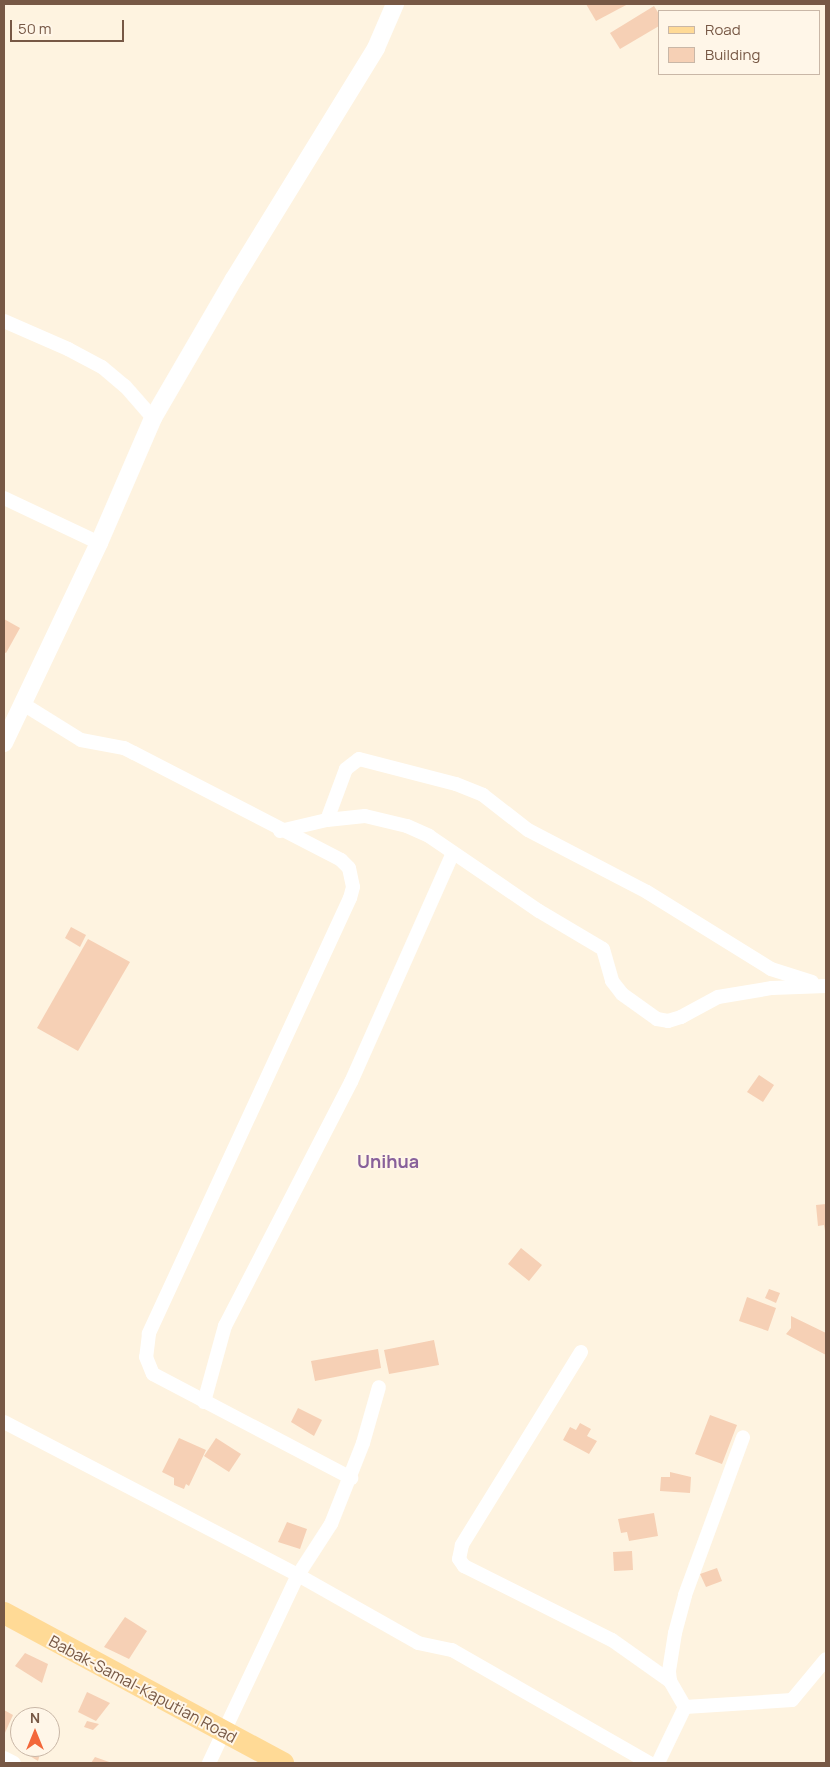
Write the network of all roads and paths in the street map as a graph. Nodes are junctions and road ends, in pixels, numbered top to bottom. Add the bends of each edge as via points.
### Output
1 (395, 4) edge
2 (4, 321) edge
3 (153, 418) junction
4 (4, 498) edge
5 (99, 543) junction
6 (23, 704) junction
7 (6, 735) edge
8 (327, 820) junction
9 (280, 831) junction
10 (452, 855) junction
11 (823, 985) edge
12 (582, 1352) dead end
13 (379, 1387) dead end
14 (204, 1402) junction
15 (4, 1422) edge
16 (742, 1437) dead end
17 (351, 1478) junction
18 (298, 1575) junction
19 (4, 1613) edge
20 (826, 1659) edge
21 (670, 1680) junction
22 (685, 1707) junction
23 (224, 1733) junction
24 (4, 1758) edge
25 (14, 1763) edge
26 (209, 1763) edge
27 (283, 1763) edge
28 (649, 1763) edge
29 (658, 1763) edge

1 - 3 street via 376,48
2 - 3 street via 68,348 102,367 125,386
3 - 5 street
4 - 5 street
5 - 6 street
6 - 7 street
6 - 9 street via 81,740 124,748
8 - 9 street
8 - 10 street via 365,816 394,822 429,836
8 - 11 street via 346,769 359,759 456,784 483,795 528,830 647,892 771,969
9 - 14 street via 341,860 349,868 353,887 218,1190 149,1334 146,1357 153,1374
10 - 11 street via 603,949 612,981 622,994 657,1019 668,1021 680,1017 718,997 772,988
10 - 14 street via 351,1082 224,1326
12 - 21 street via 462,1545 459,1559 464,1566 612,1640
13 - 17 street
14 - 17 street
15 - 18 street
16 - 21 street via 684,1595 671,1648
17 - 18 street via 331,1524
18 - 23 street
18 - 28 street via 418,1644 452,1650
19 - 23 main road, Babak-Samal-Kaputian Road
20 - 22 street via 792,1700
21 - 22 street
22 - 29 street
23 - 26 street
23 - 27 main road, Babak-Samal-Kaputian Road
24 - 25 street

